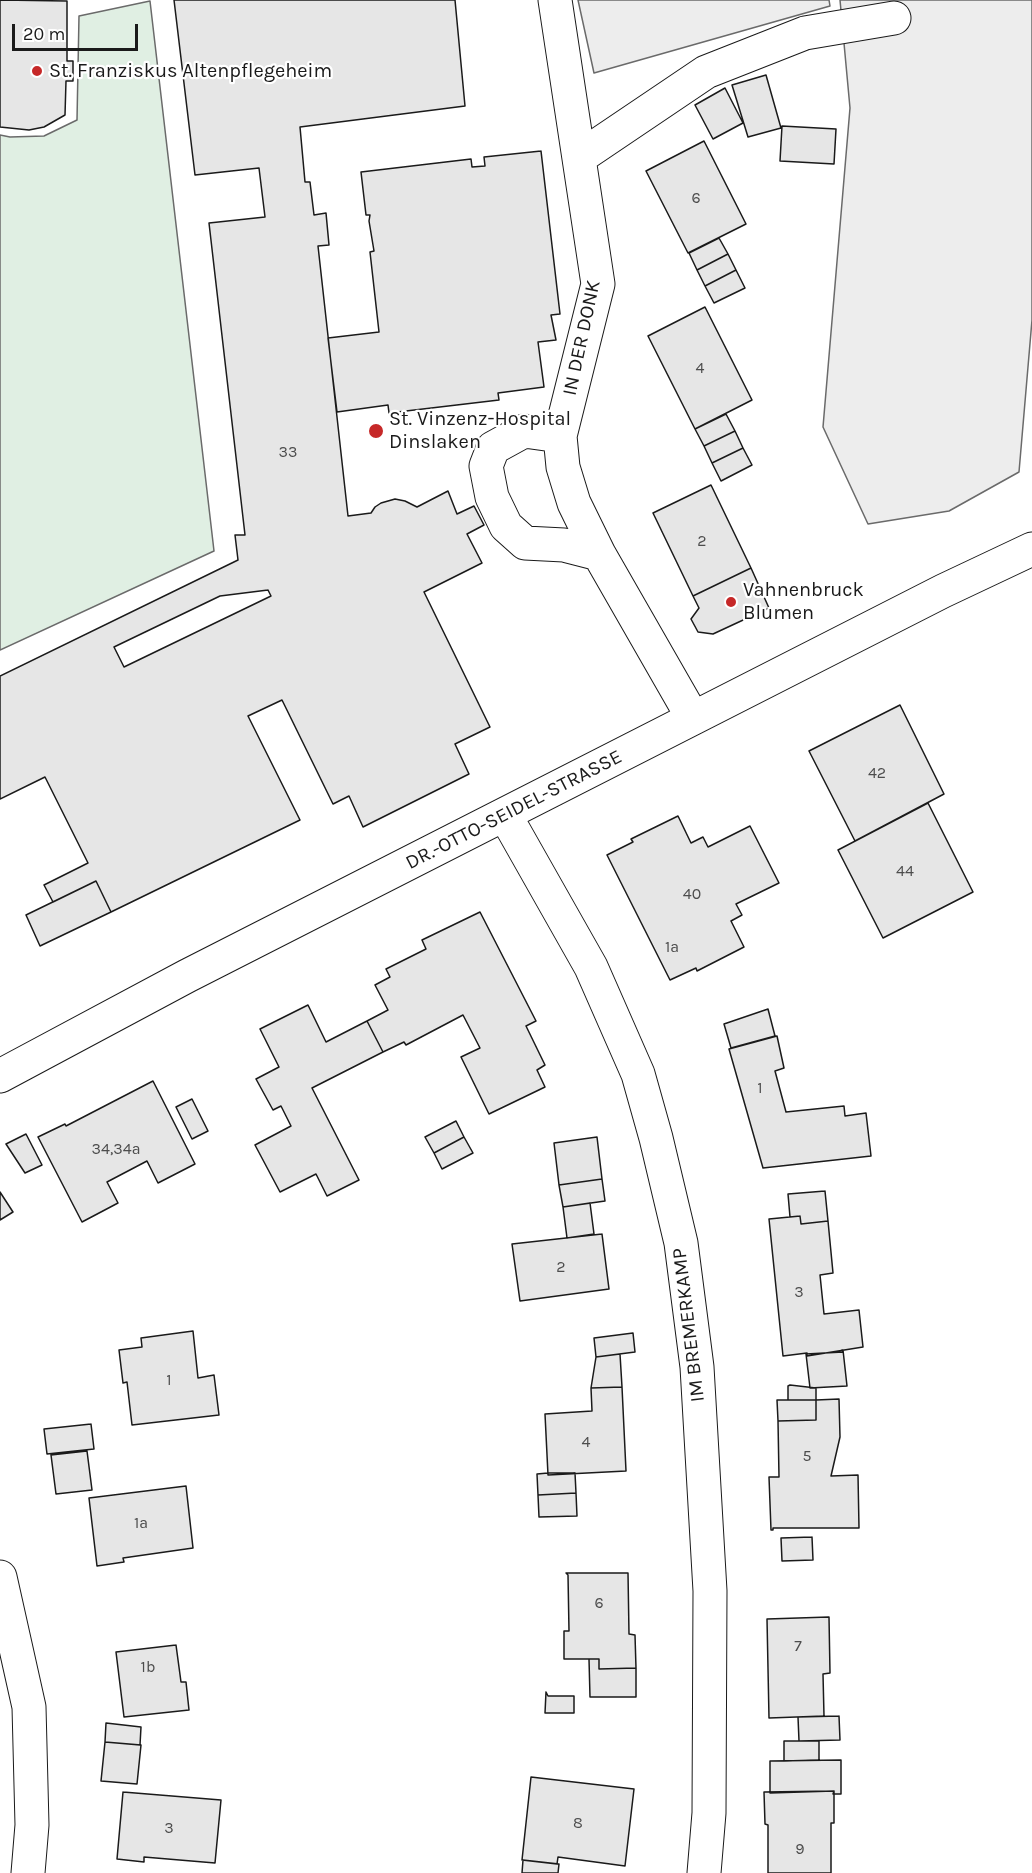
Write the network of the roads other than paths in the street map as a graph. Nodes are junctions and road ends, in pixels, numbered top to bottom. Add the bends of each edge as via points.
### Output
1 (555, 0) edge
2 (894, 18) dead end
3 (580, 157) junction
4 (560, 436) junction
5 (1032, 549) edge
6 (599, 554) junction
7 (693, 718) junction
8 (505, 815) junction
9 (0, 1076) edge
10 (0, 1577) edge
11 (28, 1873) edge
12 (704, 1873) edge

1 - 3 street, IN DER DONK
2 - 3 street via 805,33 706,72
3 - 4 street, IN DER DONK via 598,284
4 - 6 street, IN DER DONK via 563,467 574,503
4 - 6 street via 524,431 494,448 486,466 492,497 506,526 525,543 564,545
5 - 7 street, DR.-OTTO-SEIDEL-STRASSE
6 - 7 street, IN DER DONK
7 - 8 street, DR.-OTTO-SEIDEL-STRASSE
8 - 9 street, DR.-OTTO-SEIDEL-STRASSE
8 - 12 street, IM BREMERKAMP via 591,967 638,1074 681,1243 697,1367 710,1591 709,1813
10 - 11 street via 28,1707 32,1825

